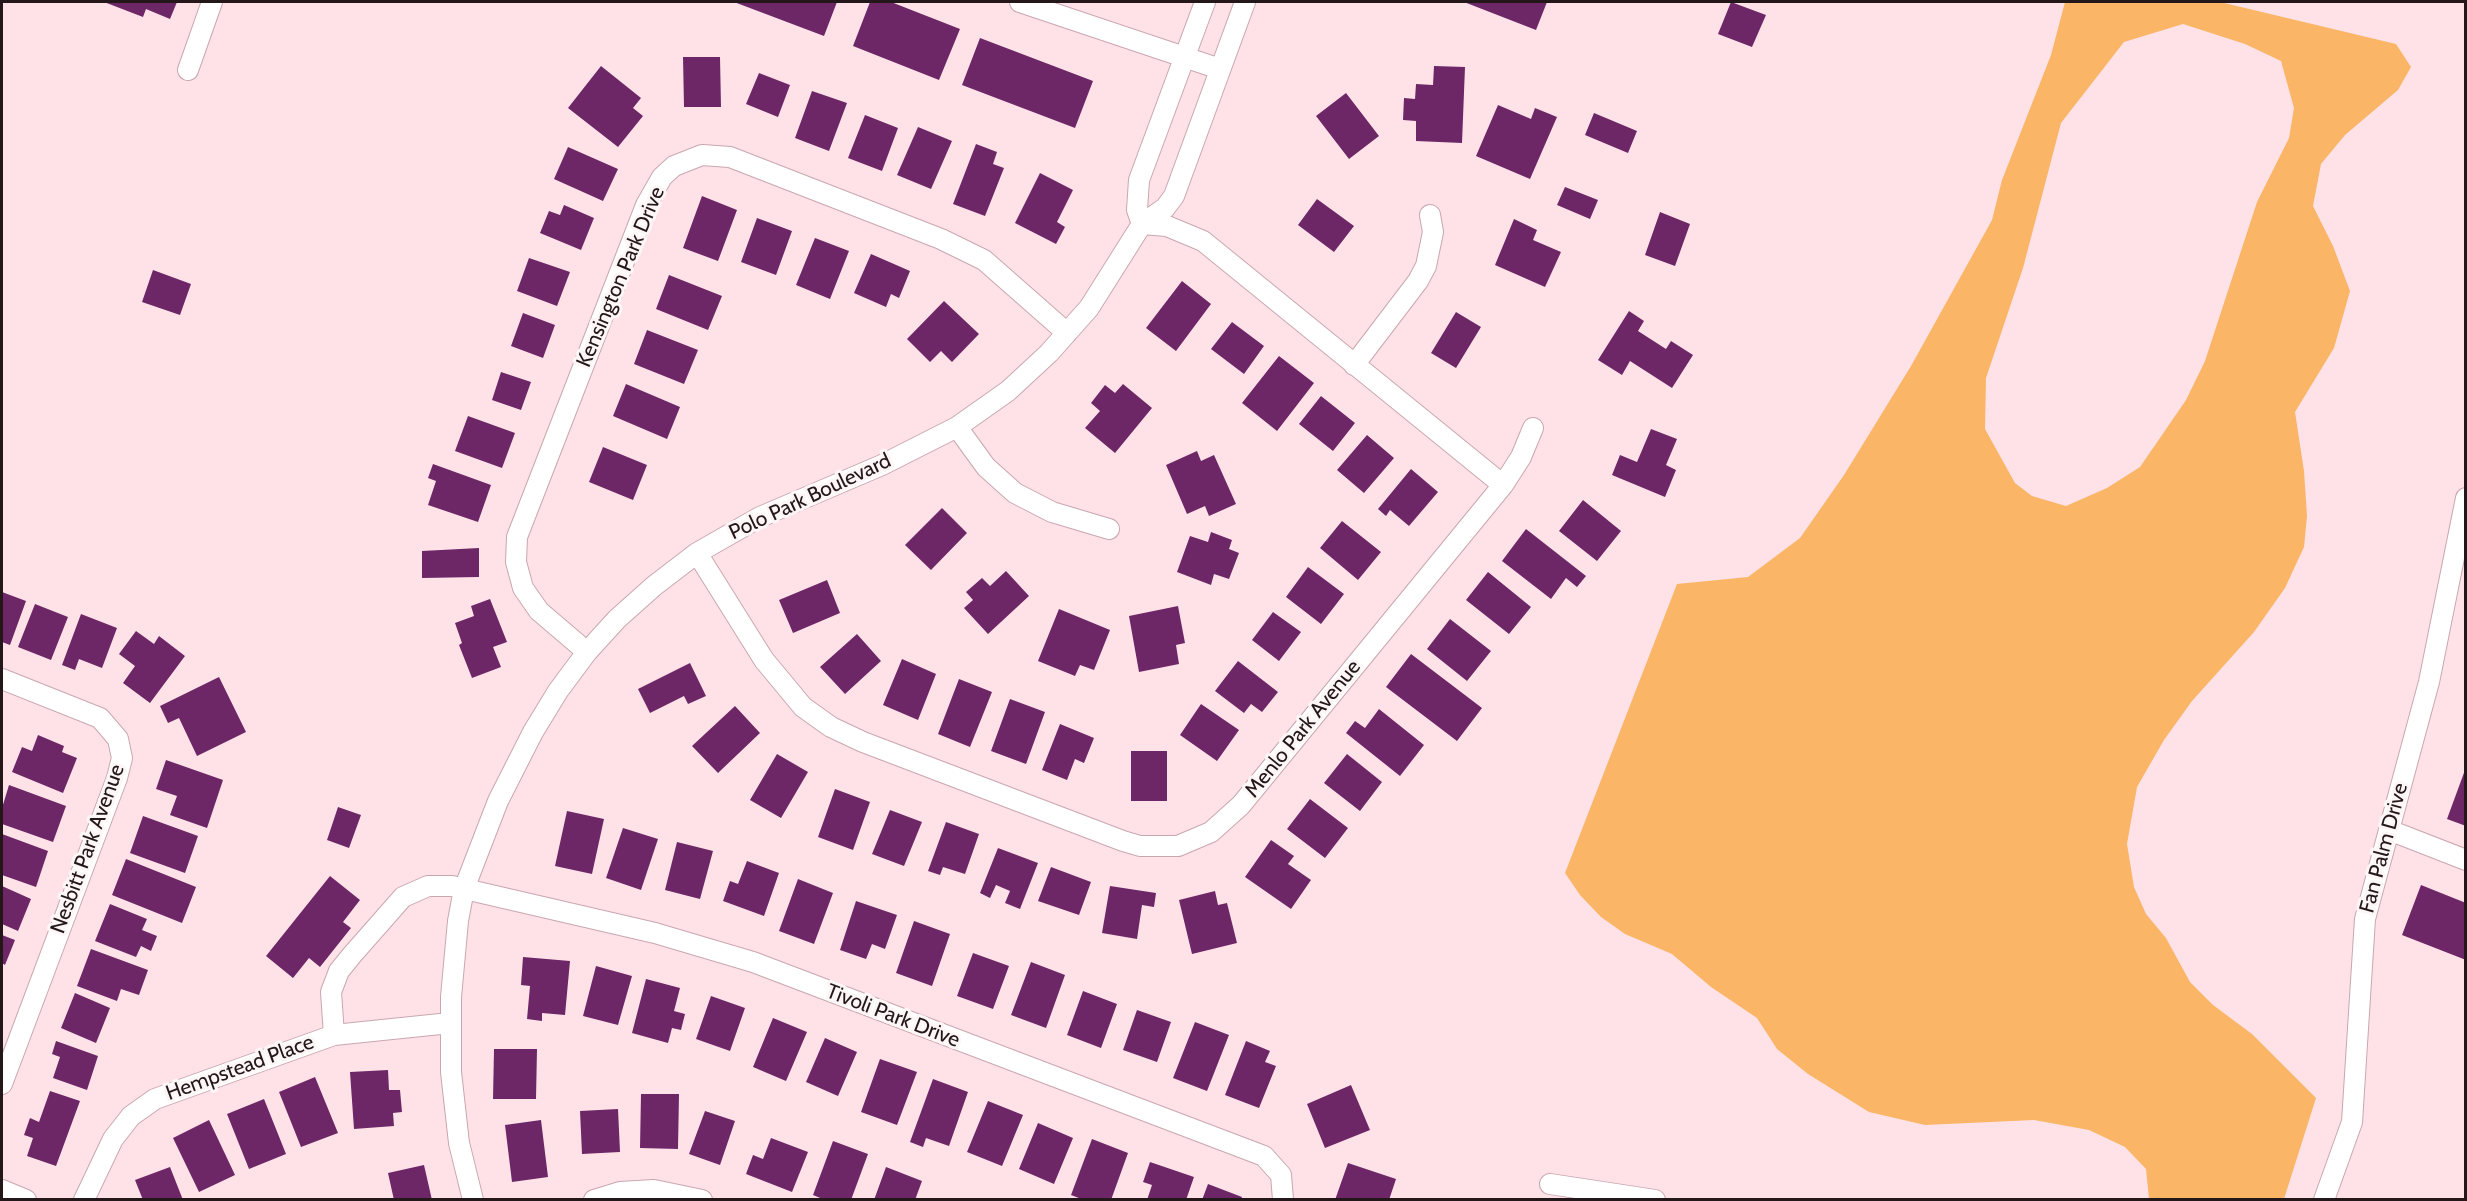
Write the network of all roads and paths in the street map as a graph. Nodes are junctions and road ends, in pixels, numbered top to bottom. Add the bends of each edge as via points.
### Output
1 (212, 2) edge
2 (1020, 2) edge
3 (1205, 2) edge
4 (1245, 2) edge
5 (1185, 57) junction
6 (1220, 69) junction
7 (188, 70) dead end
8 (1174, 196) junction
9 (1430, 215) dead end
10 (1142, 224) junction
11 (1192, 235) junction
12 (1068, 333) junction
13 (1354, 364) junction
14 (957, 427) junction
15 (1533, 428) dead end
16 (1503, 485) junction
17 (2466, 498) edge
18 (1109, 529) dead end
19 (697, 553) junction
20 (586, 652) junction
21 (2, 679) edge
22 (2389, 830) junction
23 (2466, 860) edge
24 (464, 889) junction
25 (450, 1023) junction
26 (334, 1035) junction
27 (2, 1084) edge
28 (1550, 1184) dead end
29 (2, 1190) edge
30 (26, 1200) edge
31 (84, 1200) edge
32 (473, 1200) edge
33 (594, 1200) edge
34 (702, 1200) edge
35 (1283, 1200) edge
36 (1655, 1200) edge
37 (2324, 1200) edge

1 - 7 street
2 - 5 street
3 - 5 street
4 - 6 street
5 - 6 street
5 - 10 street via 1139,180 1136,203
6 - 8 street
8 - 10 street via 1165,208
8 - 11 street via 1182,223
9 - 13 street via 1432,249 1426,266
10 - 11 street via 1167,226
10 - 12 street, Polo Park Boulevard via 1107,283
11 - 13 street
12 - 14 street, Polo Park Boulevard via 1008,391
12 - 20 street, Kensington Park Drive via 984,260 949,242 730,157 702,155 674,166 646,205 517,537 518,575 527,594 550,621
13 - 16 street
14 - 18 street via 986,467 1015,493 1071,519
14 - 19 street, Polo Park Boulevard via 882,465 760,517
15 - 16 street, Menlo Park Avenue
16 - 19 street, Menlo Park Avenue via 1240,806 1211,832 1178,846 1123,841 831,727 803,707 764,660
17 - 22 street, Fan Palm Drive via 2429,682
19 - 20 street, Polo Park Boulevard via 635,602
20 - 24 street, Polo Park Boulevard via 521,753 485,831
21 - 27 street, Nesbitt Park Avenue via 100,718 118,739 122,758
22 - 23 street
22 - 37 street, Fan Palm Drive via 2365,919 2352,1122
24 - 25 street, Polo Park Boulevard via 455,943
24 - 26 street, Tivoli Park Drive via 439,885 420,888 384,915 334,981 330,1001
24 - 35 street, Tivoli Park Drive via 655,933 730,955 1241,1147 1275,1165 1281,1175
25 - 26 street, Hempstead Place
25 - 32 street, Polo Park Boulevard via 455,1119
26 - 31 street, Hempstead Place via 172,1092 142,1107 113,1139
28 - 36 street
29 - 30 street
33 - 34 street via 620,1192 654,1190

